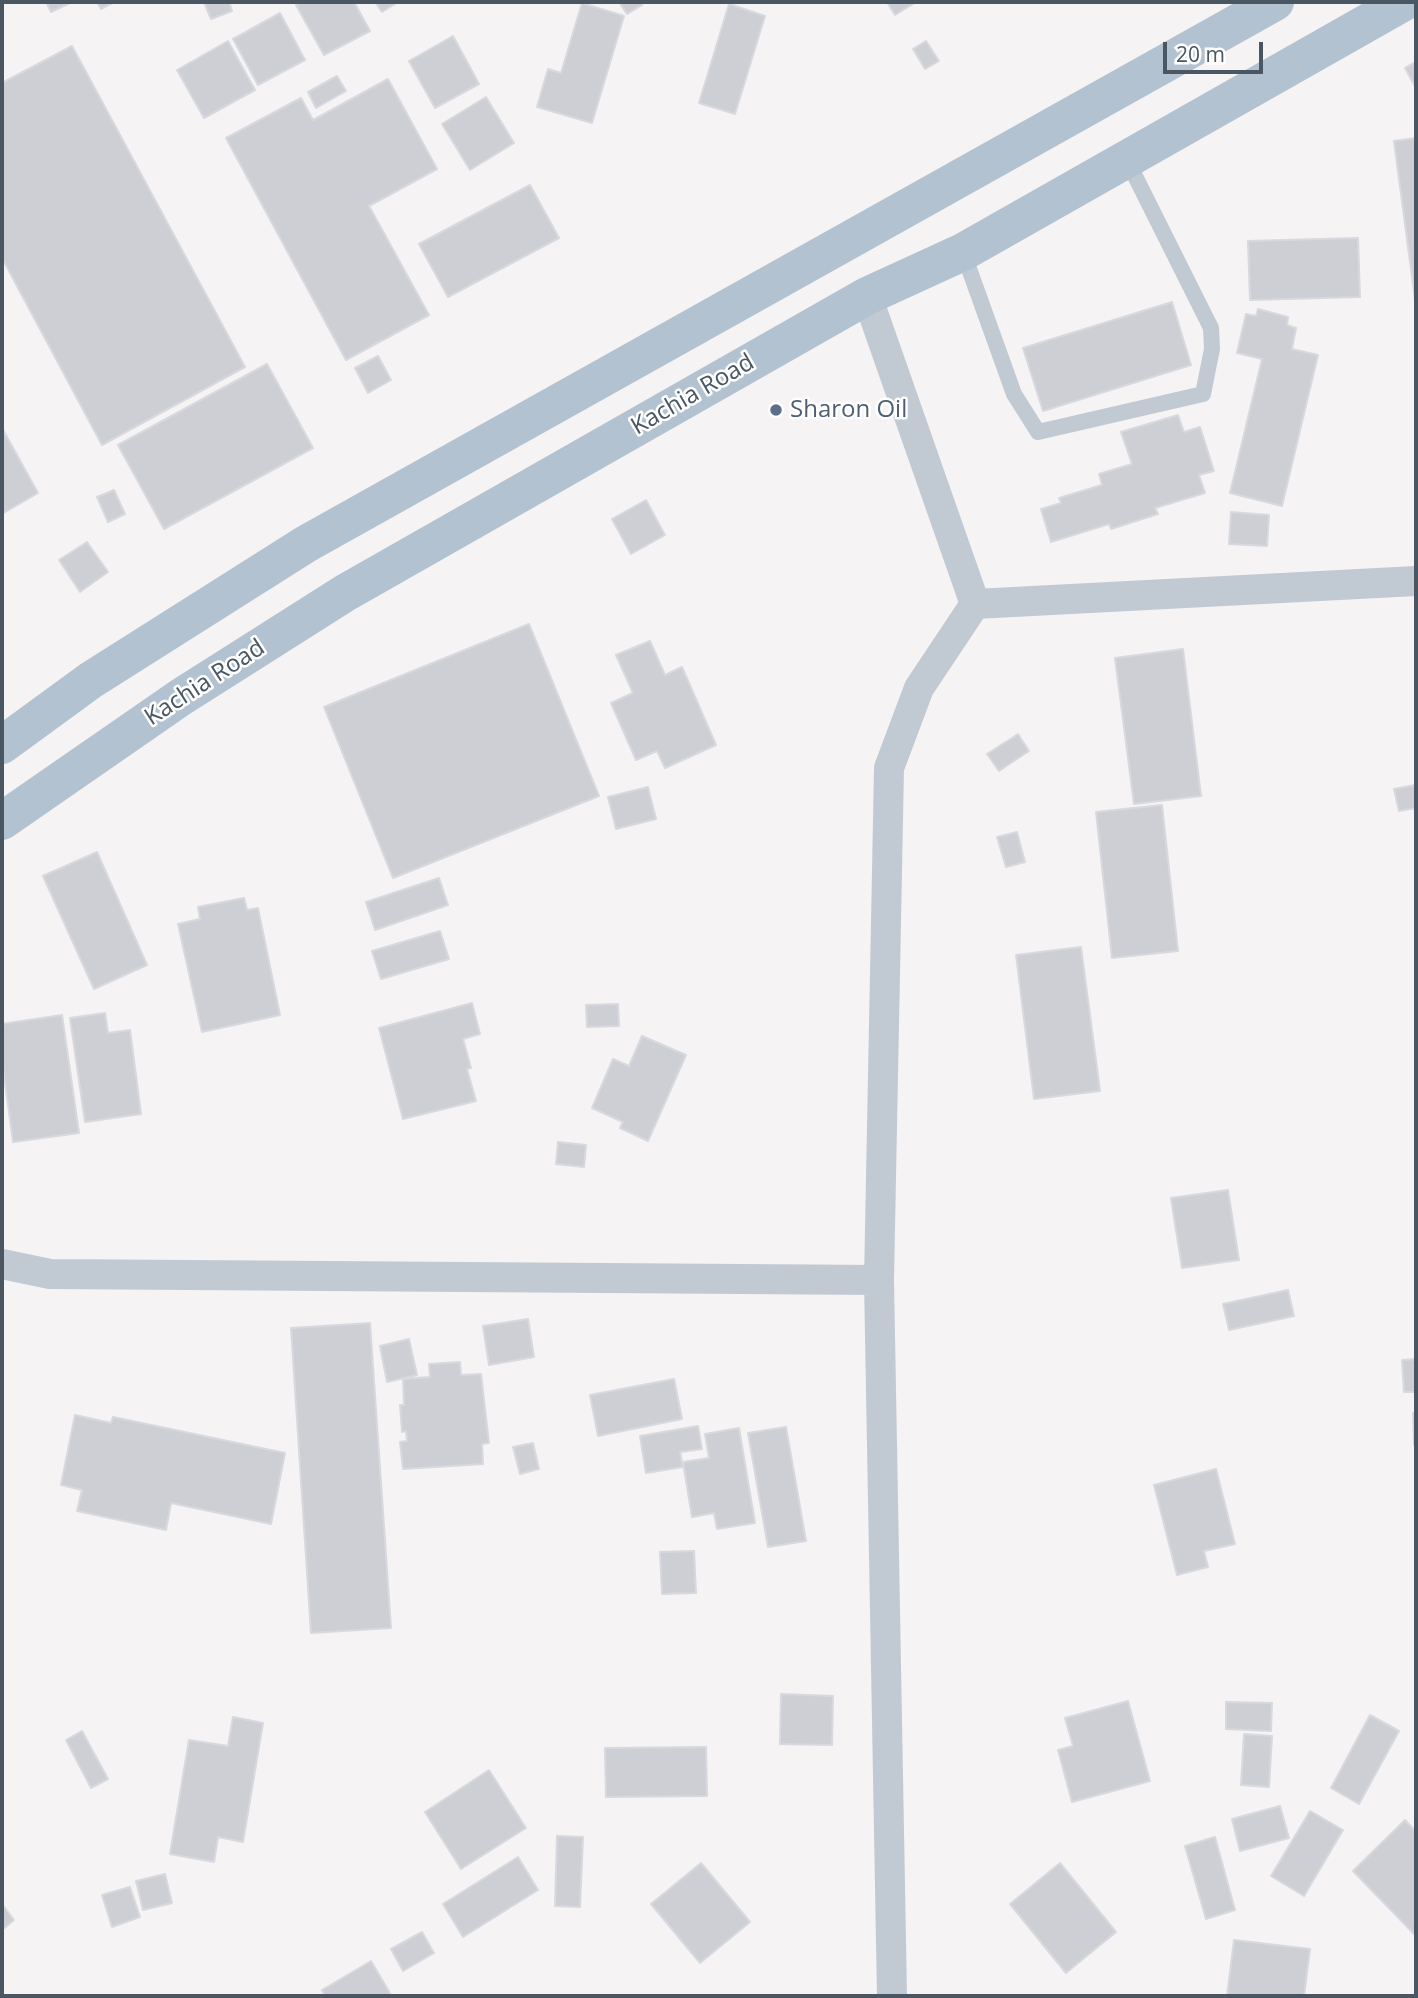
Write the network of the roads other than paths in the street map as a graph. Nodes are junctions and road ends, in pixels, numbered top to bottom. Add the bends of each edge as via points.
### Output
1 (1276, 2) edge
2 (1404, 2) edge
3 (1127, 160) junction
4 (963, 252) junction
5 (867, 296) junction
6 (1416, 581) edge
7 (975, 604) junction
8 (2, 745) edge
9 (2, 821) edge
10 (2, 1264) edge
11 (879, 1280) junction
12 (892, 1996) edge

1 - 8 main road via 306,544 91,680
2 - 3 main road, Kachia Road
3 - 4 main road, Kachia Road
3 - 4 lane via 1211,328 1212,349 1203,394 1038,432 1014,394
4 - 5 main road, Kachia Road
5 - 7 street
5 - 9 main road, Kachia Road via 345,593 181,697
6 - 7 street
7 - 11 street via 919,688 889,768
10 - 11 street via 50,1274
11 - 12 street

